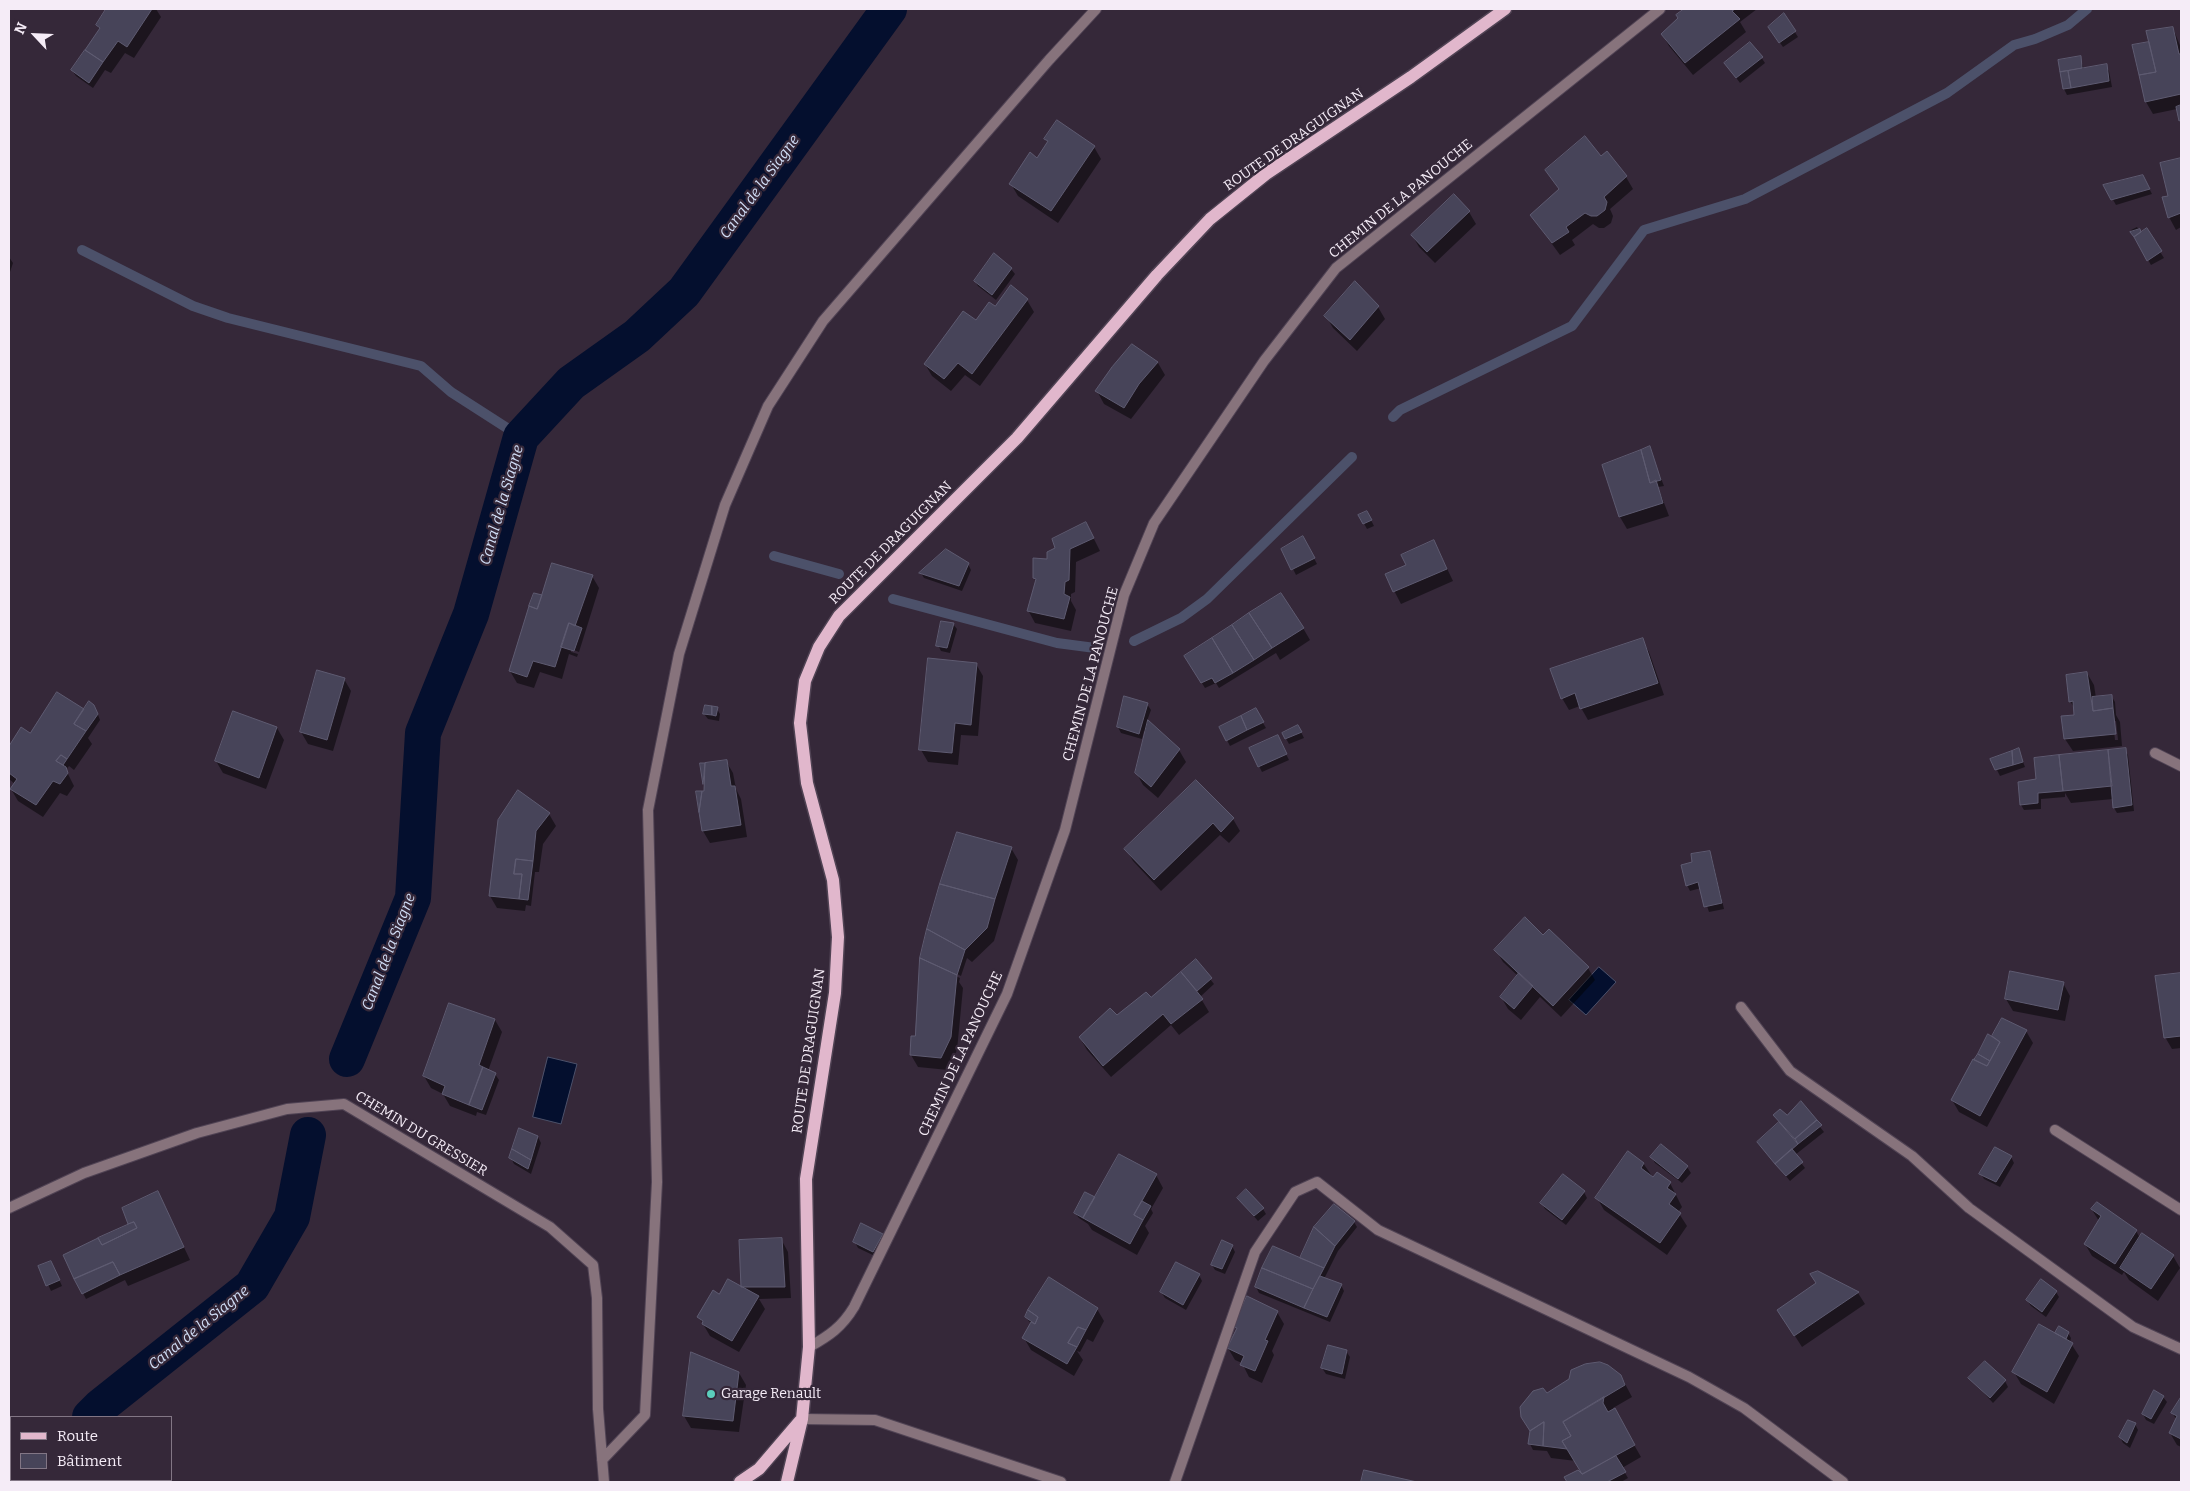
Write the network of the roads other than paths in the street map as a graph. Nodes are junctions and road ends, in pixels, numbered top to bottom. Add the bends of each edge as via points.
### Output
1 (1096, 9) edge
2 (1505, 9) edge
3 (1660, 9) edge
4 (2155, 753) dead end
5 (2181, 766) edge
6 (1741, 1007) dead end
7 (2055, 1130) dead end
8 (9, 1208) edge
9 (2181, 1210) edge
10 (809, 1347) junction
11 (2181, 1349) edge
12 (802, 1419) junction
13 (602, 1460) junction
14 (604, 1482) edge
15 (740, 1482) edge
16 (787, 1482) edge
17 (1061, 1482) edge
18 (1175, 1482) edge
19 (1843, 1482) edge

1 - 13 street via 824,321 768,406 725,505 679,654 648,810 657,1182 645,1415
2 - 10 main road, ROUTE DE DRAGUIGNAN via 1411,77 1266,174 1210,220 1157,274 1017,438 839,616 819,647 805,681 800,723 807,783 833,880 838,937 835,993 806,1179
3 - 10 street, CHEMIN DE LA PANOUCHE via 1336,268 1264,361 1154,523 1124,595 1065,830 1007,994 854,1307 833,1334
4 - 5 street
6 - 11 street via 1790,1071 1912,1156 1969,1208 2133,1327
7 - 9 street
8 - 13 street, CHEMIN DU GRESSIER via 84,1173 197,1133 287,1109 344,1104 550,1227 594,1265 598,1298 598,1410
10 - 12 main road, ROUTE DE DRAGUIGNAN
12 - 15 main road via 759,1469
12 - 16 main road, ROUTE DE DRAGUIGNAN
12 - 17 street via 875,1420
13 - 14 street, CHEMIN DU GRESSIER
18 - 19 street via 1255,1252 1294,1192 1317,1182 1378,1230 1689,1377 1744,1408

